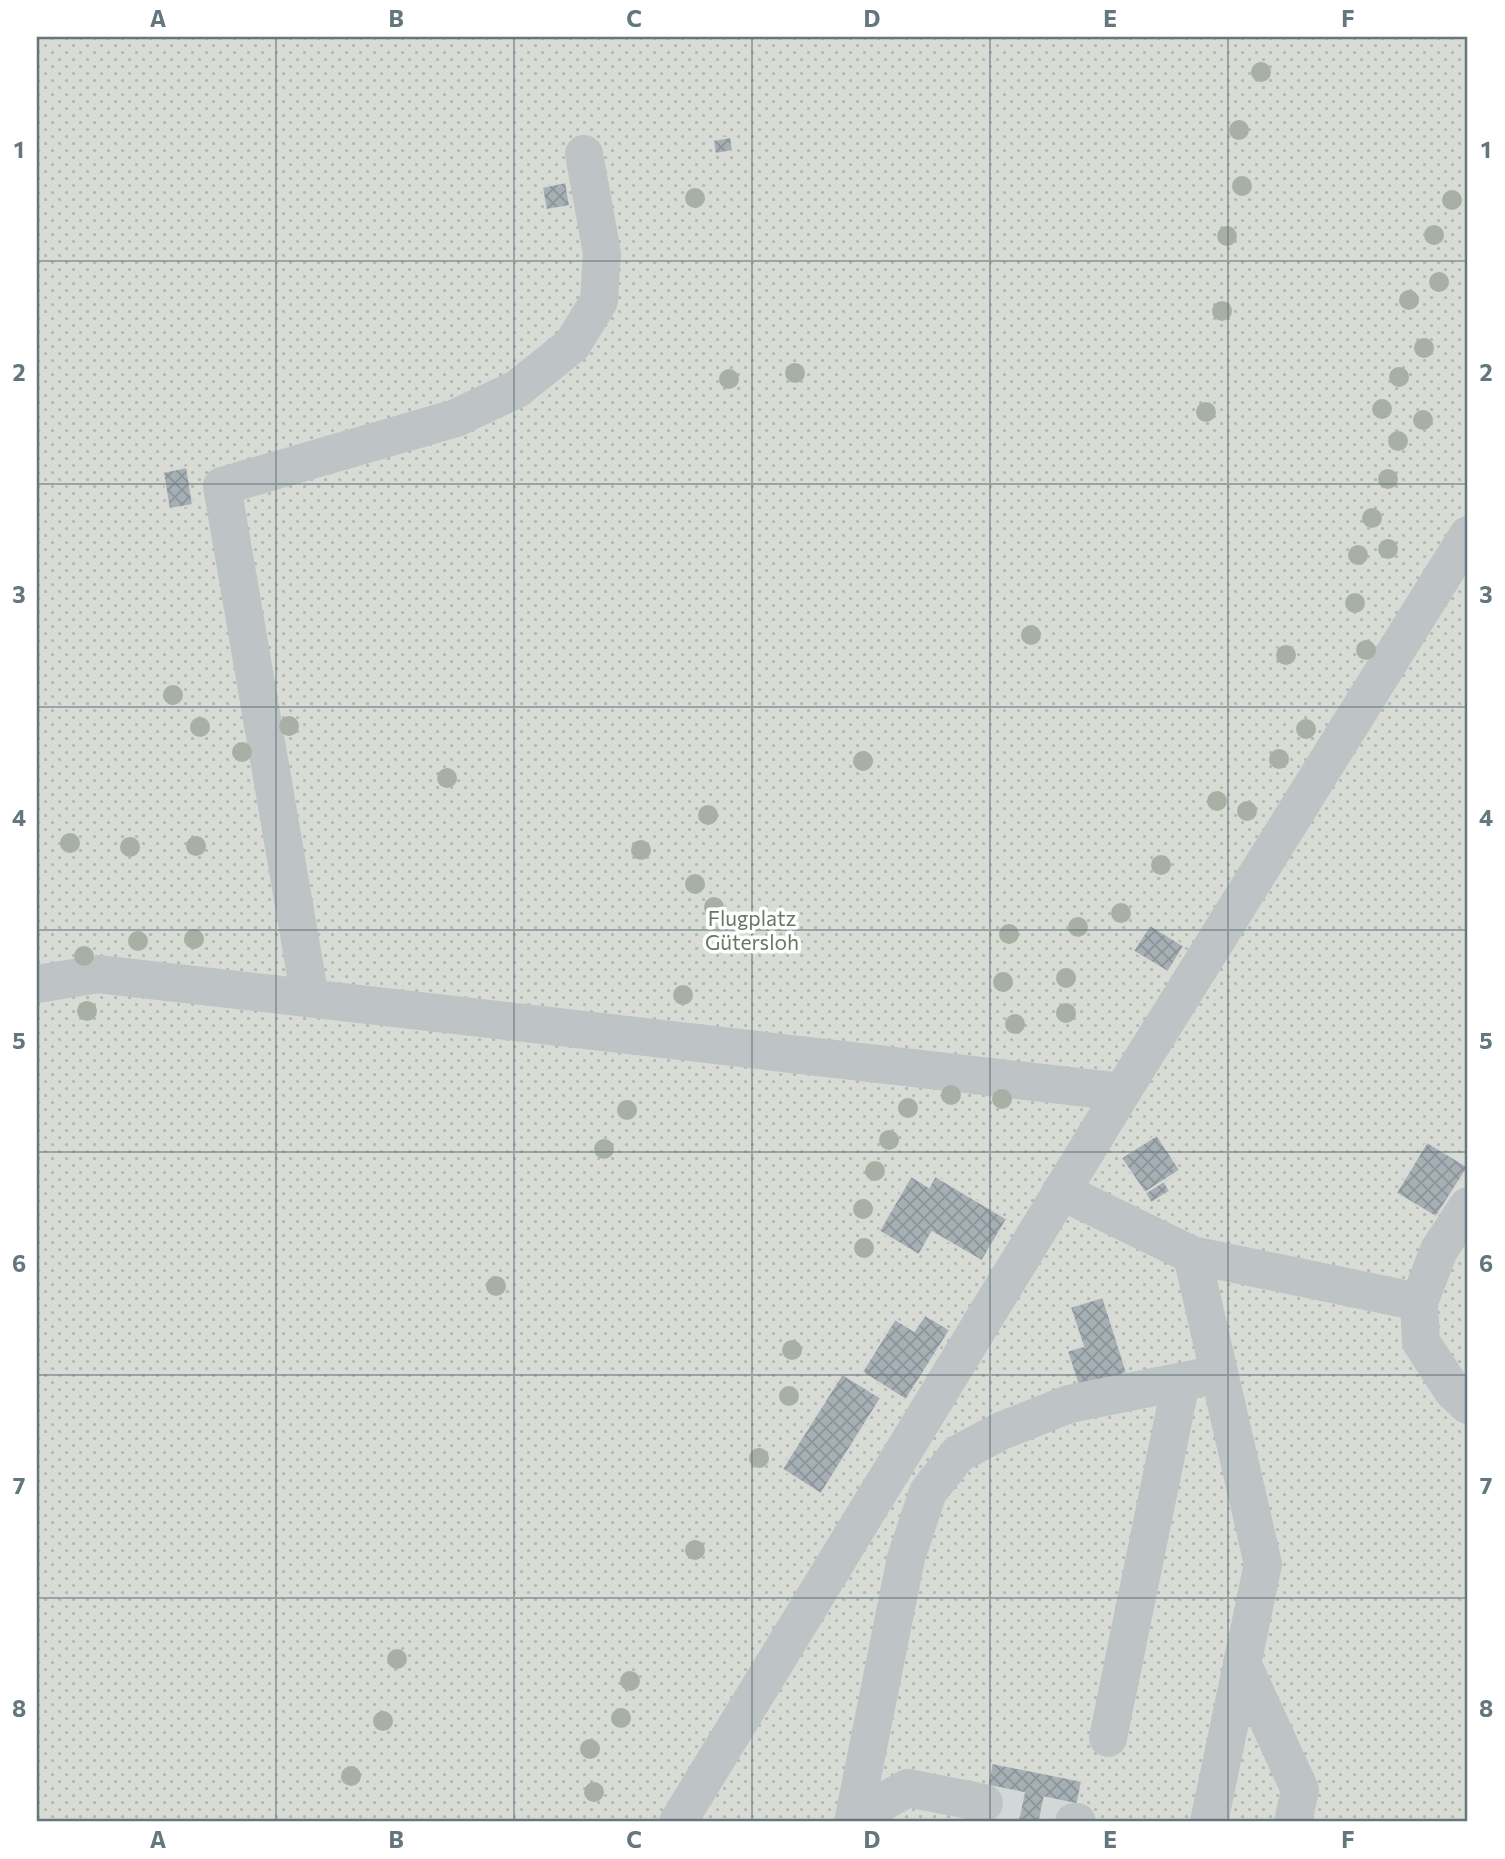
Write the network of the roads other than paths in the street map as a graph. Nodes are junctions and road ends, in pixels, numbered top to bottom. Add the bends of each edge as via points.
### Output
1 (584, 154) dead end
2 (1468, 535) edge
3 (37, 984) edge
4 (310, 998) junction
5 (1122, 1092) junction
6 (1061, 1191) junction
7 (1468, 1206) edge
8 (1192, 1255) junction
9 (1419, 1302) junction
10 (1219, 1374) junction
11 (1181, 1382) junction
12 (1468, 1405) edge
13 (1242, 1664) junction
14 (872, 1731) junction
15 (1108, 1738) dead end
16 (908, 1788) junction
17 (984, 1803) tunnel mouth
18 (1200, 1817) edge
19 (854, 1819) edge
20 (678, 1822) edge
21 (1293, 1822) edge

1 - 4 lane via 602,253 599,301 572,345 517,389 456,418 222,486
2 - 5 lane
3 - 4 lane via 98,974
4 - 5 lane
5 - 6 lane
6 - 8 lane
6 - 20 lane
7 - 9 lane via 1439,1250
8 - 9 lane
8 - 10 lane
9 - 12 lane via 1421,1342 1453,1391
10 - 11 lane
10 - 13 lane via 1263,1564
11 - 14 lane via 1069,1404 958,1454 929,1492 906,1558
11 - 15 lane
13 - 18 lane
13 - 21 lane via 1300,1790
14 - 16 lane
14 - 19 lane
16 - 17 lane
16 - 19 lane

